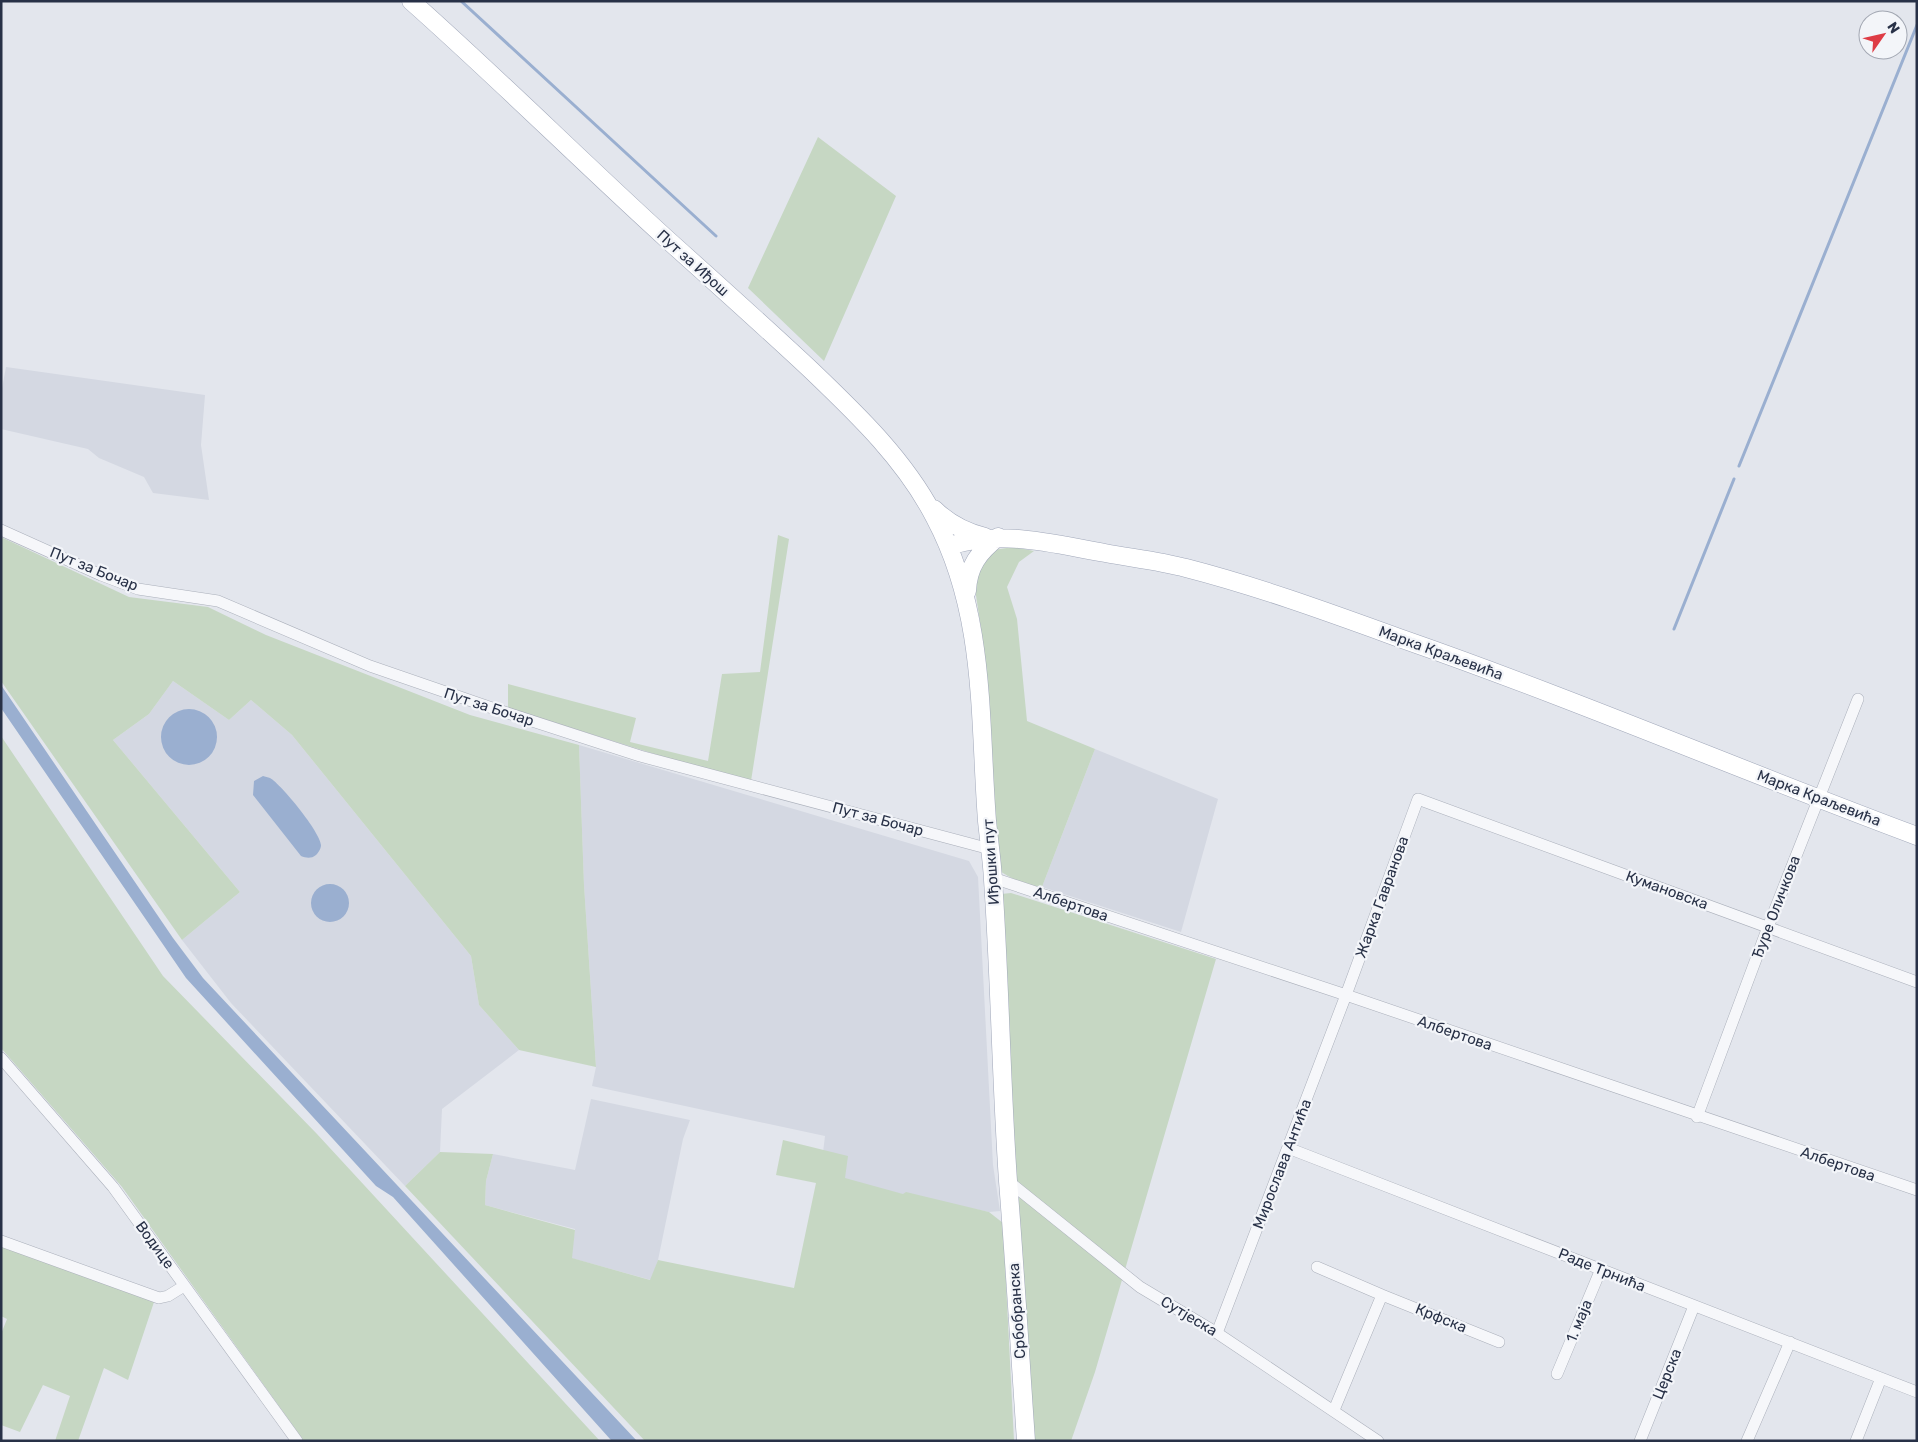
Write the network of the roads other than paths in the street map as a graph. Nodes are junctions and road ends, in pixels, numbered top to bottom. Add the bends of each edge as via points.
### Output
1 (411, 1) edge
2 (926, 502) junction
3 (1, 530) edge
4 (994, 538) junction
5 (949, 546) junction
6 (967, 599) junction
7 (1858, 699) dead end
8 (1418, 798) joint
9 (1819, 800) junction
10 (1917, 836) edge
11 (990, 849) junction
12 (993, 878) junction
13 (1768, 927) junction
14 (1917, 982) edge
15 (1346, 995) junction
16 (1, 1058) edge
17 (1698, 1116) junction
18 (1288, 1148) junction
19 (1008, 1181) junction
20 (1917, 1190) edge
21 (1, 1241) edge
22 (1317, 1267) dead end
23 (1601, 1269) junction
24 (184, 1286) junction
25 (1382, 1295) junction
26 (1694, 1306) junction
27 (1217, 1333) junction
28 (1499, 1342) dead end
29 (1790, 1342) junction
30 (1557, 1374) dead end
31 (1880, 1378) junction
32 (1917, 1392) edge
33 (1334, 1410) junction
34 (297, 1441) edge
35 (1026, 1441) edge
36 (1378, 1441) edge
37 (1640, 1441) edge
38 (1747, 1441) edge
39 (1856, 1441) edge

1 - 2 main road, Пут за Иђош via 830,389 890,452
2 - 4 main road via 950,523 965,531
2 - 5 main road, Пут за Иђош
3 - 11 street, Пут за Бочар via 138,589 218,601 370,666 640,756
4 - 5 main road, Марка Краљевића
4 - 6 main road via 970,570
4 - 9 main road, Марка Краљевића via 1031,539 1184,568 1291,600 1608,714
5 - 6 main road, Иђошки пут
6 - 11 main road, Иђошки пут via 978,673
7 - 9 street, Ђуре Оличкова
8 - 13 street, Кумановска
8 - 15 street, Жарка Гавранова
9 - 10 main road, Марка Краљевића
9 - 13 street, Ђуре Оличкова
11 - 12 main road, Иђошки пут
12 - 15 street, Албертова
12 - 19 main road, Иђошки пут
13 - 14 street, Кумановска
13 - 17 street, Ђуре Оличкова
15 - 17 street, Албертова
15 - 18 street, Мирослава Антића
16 - 24 street, Водице via 112,1187
17 - 20 street, Албертова
18 - 23 street, Раде Трнића
18 - 27 street, Мирослава Антића
19 - 27 street, Сутјеска via 1140,1287
19 - 35 main road, Србобранска
21 - 24 street via 159,1298
22 - 25 street, Крфска
23 - 26 street, Раде Трнића
23 - 30 street, 1. маја
24 - 34 street, Водице
25 - 28 street, Крфска
25 - 33 street
26 - 29 street, Раде Трнића
26 - 37 street, Церска
27 - 33 street, Сутјеска
29 - 31 street, Раде Трнића
29 - 38 street
31 - 32 street, Раде Трнића
31 - 39 street
33 - 36 street, Сутјеска

